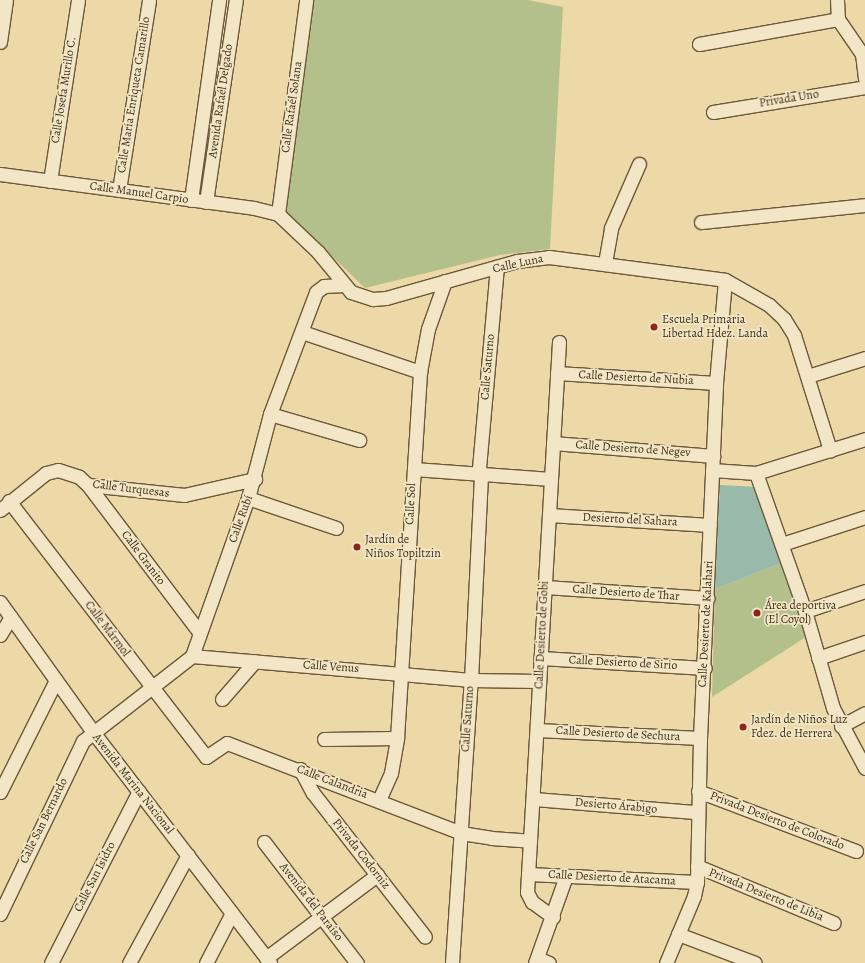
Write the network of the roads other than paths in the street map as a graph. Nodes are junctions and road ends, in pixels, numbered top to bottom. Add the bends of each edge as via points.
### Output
1 (6, 0) edge
2 (78, 0) edge
3 (149, 0) edge
4 (220, 0) edge
5 (236, 0) edge
6 (306, 0) edge
7 (837, 0) edge
8 (838, 19) junction
9 (0, 42) edge
10 (699, 44) dead end
11 (865, 79) edge
12 (865, 87) edge
13 (713, 112) dead end
14 (639, 164) dead end
15 (0, 174) edge
16 (50, 181) junction
17 (119, 190) junction
18 (191, 200) junction
19 (206, 202) junction
20 (865, 205) edge
21 (278, 214) junction
22 (701, 222) dead end
23 (605, 263) junction
24 (497, 267) junction
25 (725, 280) junction
26 (445, 281) junction
27 (344, 285) junction
28 (302, 332) junction
29 (559, 342) dead end
30 (865, 358) edge
31 (420, 372) junction
32 (557, 373) junction
33 (808, 376) junction
34 (716, 383) junction
35 (270, 414) junction
36 (865, 439) edge
37 (359, 440) dead end
38 (553, 443) junction
39 (830, 450) junction
40 (713, 456) junction
41 (414, 469) junction
42 (712, 470) junction
43 (480, 471) junction
44 (756, 473) junction
45 (255, 479) junction
46 (551, 479) junction
47 (88, 485) junction
48 (248, 498) junction
49 (5, 506) edge
50 (549, 515) junction
51 (865, 517) edge
52 (710, 525) junction
53 (336, 528) dead end
54 (782, 544) junction
55 (545, 588) junction
56 (865, 591) edge
57 (708, 598) junction
58 (0, 602) edge
59 (805, 610) junction
60 (11, 617) junction
61 (199, 632) junction
62 (0, 635) edge
63 (865, 642) edge
64 (192, 656) junction
65 (541, 658) junction
66 (818, 658) junction
67 (255, 661) junction
68 (705, 668) junction
69 (401, 672) junction
70 (56, 680) junction
71 (471, 680) junction
72 (539, 681) junction
73 (150, 686) junction
74 (222, 699) dead end
75 (865, 713) edge
76 (842, 726) junction
77 (537, 730) junction
78 (93, 732) junction
79 (397, 738) junction
80 (700, 738) junction
81 (324, 739) dead end
82 (206, 757) joint
83 (865, 768) edge
84 (300, 769) junction
85 (139, 791) junction
86 (698, 791) junction
87 (0, 792) edge
88 (534, 799) junction
89 (379, 800) junction
90 (697, 812) junction
91 (461, 832) junction
92 (530, 841) junction
93 (264, 842) dead end
94 (856, 851) dead end
95 (188, 855) junction
96 (697, 866) junction
97 (528, 874) junction
98 (377, 875) junction
99 (566, 876) junction
100 (697, 882) junction
101 (232, 913) junction
102 (0, 914) edge
103 (322, 917) junction
104 (553, 917) junction
105 (834, 923) dead end
106 (678, 934) junction
107 (425, 937) dead end
108 (268, 960) edge
109 (536, 960) edge
110 (51, 963) edge
111 (129, 963) edge
112 (206, 963) edge
113 (357, 963) edge
114 (452, 963) edge
115 (549, 963) edge
116 (666, 963) edge
117 (755, 963) edge

1 - 9 street
2 - 16 street, Calle Josefa Murillo C.
3 - 17 street, Calle María Enriqueta Camarillo
4 - 18 street, Avenida Rafaél Delgado
5 - 19 street, Avenida Rafaél Delgado
6 - 21 street, Calle Rafaél Solana
7 - 8 street
8 - 10 street
8 - 11 street via 862,54
12 - 13 street, Privada Uno
14 - 23 street via 611,228
15 - 16 street, Calle Manuel Carpio
16 - 17 street, Calle Manuel Carpio
17 - 18 street, Calle Manuel Carpio
18 - 19 street, Calle Manuel Carpio
19 - 21 street, Calle Manuel Carpio
20 - 22 street
21 - 27 street, Calle Luna via 318,252
23 - 24 street, Calle Luna via 549,257 517,261
23 - 25 street, Calle Luna
24 - 26 street, Calle Luna
24 - 43 street, Calle Saturno
25 - 33 street, Calle Luna via 769,305 784,319 794,335
25 - 34 street, Calle Desierto de Kalahari
26 - 27 street, Calle Luna via 373,300 359,297
26 - 31 street, Calle Sol via 428,329
27 - 28 street, Calle Rubí via 319,288
28 - 31 street
28 - 35 street, Calle Rubí
29 - 32 street, Calle Desierto de Gobi
30 - 33 street
31 - 41 street, Calle Sol
32 - 34 street, Calle Desierto de Nubia
32 - 38 street, Calle Desierto de Gobi
33 - 39 street, Calle Luna
34 - 40 street, Calle Desierto de Kalahari
35 - 37 street
35 - 45 street, Calle Rubí
36 - 39 street
38 - 40 street, Calle Desierto de Negev
38 - 46 street, Calle Desierto de Gobi
39 - 44 street
40 - 42 street, Calle Desierto de Kalahari
41 - 43 street
41 - 69 street, Calle Sol
42 - 44 street
42 - 52 street, Calle Desierto de Kalahari
43 - 46 street
43 - 71 street, Calle Saturno
44 - 54 street
45 - 47 street, Calle Turquesas via 184,495
45 - 48 street, Calle Rubí
46 - 50 street, Calle Desierto de Gobi
47 - 49 street, Calle Turquesas via 68,471 58,470 32,482
47 - 61 street, Calle Granito
48 - 53 street
48 - 61 street, Calle Rubí
49 - 73 street, Calle Mármol
50 - 52 street, Desierto del Sahara
50 - 55 street, Calle Desierto de Gobi
51 - 54 street
52 - 57 street, Calle Desierto de Kalahari
54 - 59 street
55 - 57 street, Calle Desierto de Thar
55 - 65 street, Calle Desierto de Gobi
56 - 59 street
57 - 68 street, Calle Desierto de Kalahari
58 - 60 street, Avenida Marina Nacional
59 - 66 street
60 - 62 street
60 - 70 street, Avenida Marina Nacional
61 - 64 street, Calle Rubí
63 - 66 street
64 - 67 street, Calle Venus
64 - 73 street
65 - 68 street, Calle Desierto de Sirio
65 - 72 street, Calle Desierto de Gobi
66 - 76 street
67 - 69 street, Calle Venus
67 - 74 street
68 - 80 street, Calle Desierto de Kalahari
69 - 71 street, Calle Venus
69 - 79 street, Calle Sol
70 - 78 street, Avenida Marina Nacional
70 - 87 street
71 - 72 street, Calle Venus
71 - 91 street, Calle Saturno
72 - 77 street, Calle Desierto de Gobi
73 - 78 street
73 - 82 street, Calle Mármol
75 - 76 street
76 - 83 street
77 - 80 street, Calle Desierto de Sechura
77 - 88 street, Calle Desierto de Gobi
78 - 85 street, Avenida Marina Nacional
78 - 102 street, Calle San Bernardo via 82,741
79 - 81 street
79 - 89 street, Calle Sol via 391,773
80 - 86 street, Calle Desierto de Kalahari
82 - 84 street, Calle Calandria via 227,743
84 - 89 street, Calle Calandria
84 - 98 street, Privada Codorniz via 313,793
85 - 95 street, Avenida Marina Nacional
85 - 110 street, Calle San Isidro
86 - 90 street, Calle Desierto de Kalahari
86 - 94 street, Privada Desierto de Colorado
88 - 90 street, Desierto Árabigo
88 - 92 street, Calle Desierto de Gobi
89 - 91 street, Calle Calandria
90 - 96 street, Calle Desierto de Kalahari
91 - 92 street, Calle Calandria
91 - 114 street, Calle Saturno
92 - 97 street, Calle Desierto de Gobi
93 - 103 street, Avenida del Paraíso
95 - 101 street, Avenida Marina Nacional
95 - 111 street
96 - 100 street, Calle Desierto de Kalahari
96 - 105 street, Privada Desierto de Libia
97 - 99 street, Calle Desierto de Atacama
97 - 104 street, Calle Desierto de Gobi via 527,892 532,902
98 - 103 street
98 - 107 street, Privada Codorniz
99 - 100 street, Calle Desierto de Atacama
99 - 104 street
100 - 106 street, Calle Desierto de Kalahari
101 - 108 street, Avenida Marina Nacional
101 - 112 street
103 - 108 street
103 - 113 street, Avenida del Paraíso
104 - 109 street
106 - 116 street, Calle Desierto de Kalahari
106 - 117 street
109 - 115 street

